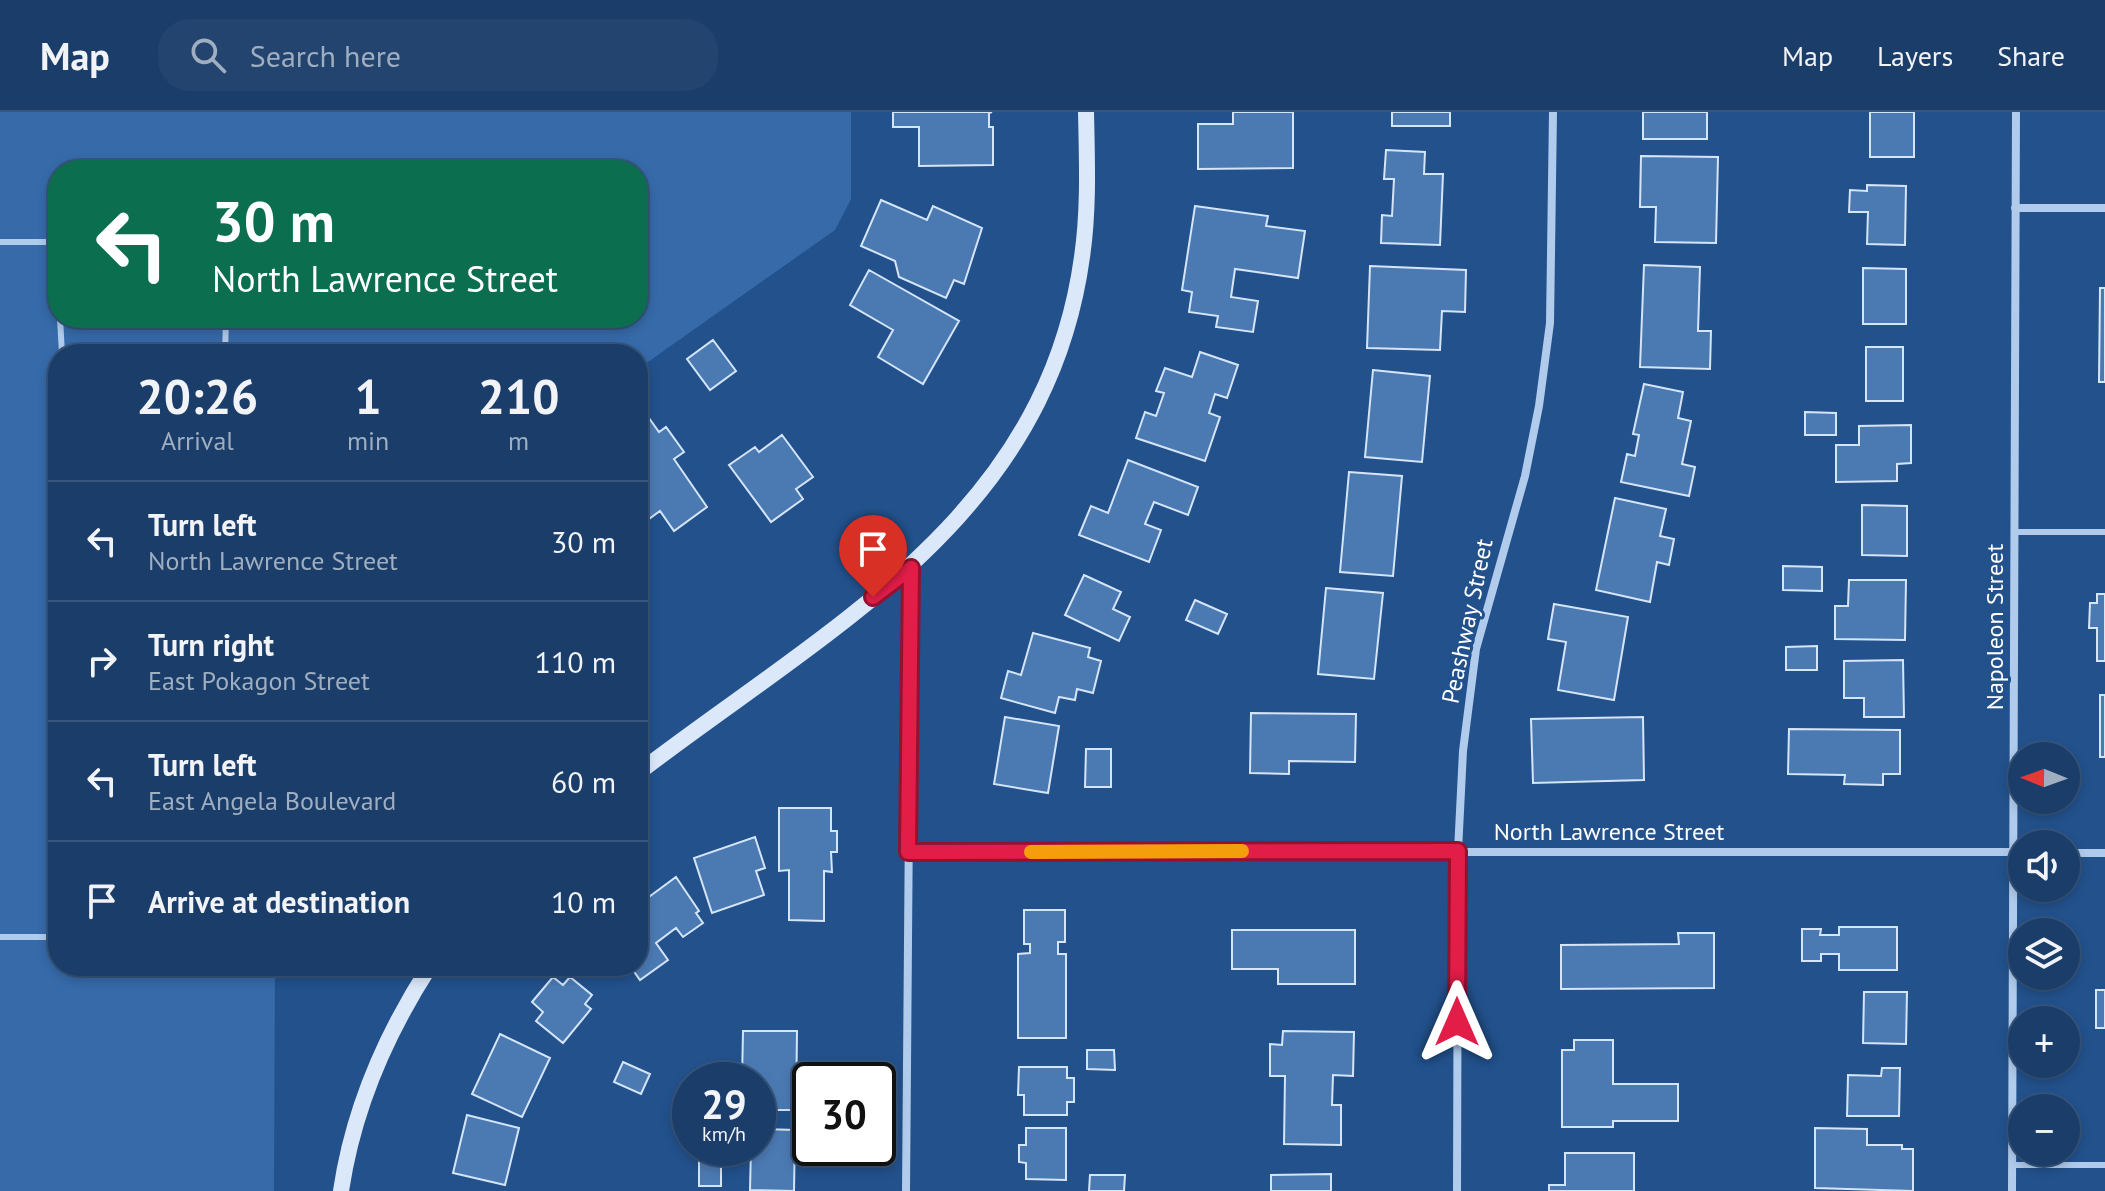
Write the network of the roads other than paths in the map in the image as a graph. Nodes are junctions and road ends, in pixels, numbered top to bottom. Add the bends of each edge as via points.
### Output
1 (1086, 112) edge
2 (1553, 112) edge
3 (2016, 112) edge
4 (2015, 208) junction
5 (2105, 208) edge
6 (0, 242) edge
7 (48, 242) edge
8 (2014, 532) junction
9 (2105, 532) edge
10 (911, 568) junction
11 (648, 765) edge
12 (2018, 830) edge
13 (1458, 851) junction
14 (908, 852) junction
15 (2008, 852) edge
16 (2080, 853) edge
17 (2105, 853) edge
18 (2017, 902) edge
19 (0, 937) edge
20 (48, 937) edge
21 (424, 976) edge
22 (2013, 1094) edge
23 (2080, 1165) edge
24 (2105, 1165) edge
25 (2012, 1166) edge
26 (341, 1191) edge
27 (906, 1191) edge
28 (1457, 1191) edge
29 (2012, 1191) edge

1 - 10 main road via 1082,258 1054,365 1003,464
2 - 13 street, Peashway Street via 1552,278 1545,365 1532,446 1476,649
3 - 4 street, Napoleon Street
4 - 5 street
4 - 8 street, Napoleon Street
6 - 7 lane
8 - 9 lane
8 - 12 street, Napoleon Street
10 - 11 main road
10 - 14 street
13 - 14 street, North Lawrence Street
13 - 15 street, North Lawrence Street
13 - 28 street, Peashway Street
14 - 27 street
16 - 17 street
18 - 22 street, Napoleon Street
19 - 20 lane
21 - 26 main road via 376,1065
23 - 24 lane
25 - 29 street, Napoleon Street

